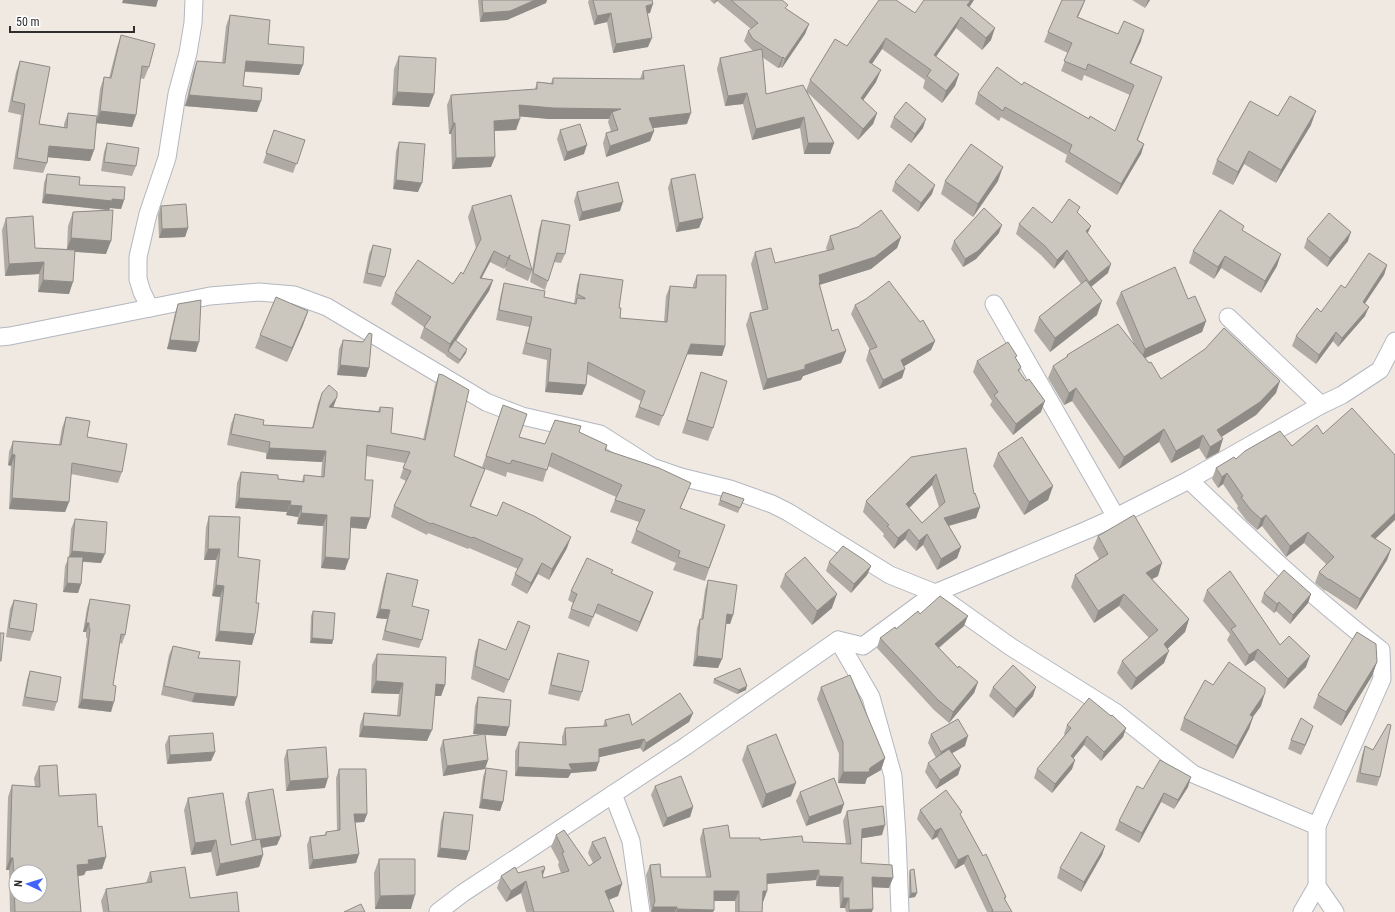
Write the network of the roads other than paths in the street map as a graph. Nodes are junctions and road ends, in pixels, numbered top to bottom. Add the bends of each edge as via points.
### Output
1 (194, 0) edge
2 (994, 304) dead end
3 (150, 308) junction
4 (1228, 317) dead end
5 (0, 337) edge
6 (1395, 340) edge
7 (1321, 405) junction
8 (1189, 480) junction
9 (1116, 517) junction
10 (935, 593) junction
11 (838, 640) junction
12 (613, 794) junction
13 (1317, 826) junction
14 (1317, 886) junction
15 (438, 912) edge
16 (642, 912) edge
17 (900, 912) edge
18 (1302, 912) edge
19 (1335, 912) edge

1 - 3 street via 188,53 167,158 148,214 138,257 138,279
2 - 9 street
3 - 5 street
3 - 10 street via 210,296 259,292 294,295 327,307 486,402 522,416 600,434 652,467 772,504 890,575
4 - 7 street
6 - 7 street via 1380,370 1342,395
7 - 8 street
8 - 9 street
8 - 13 street via 1342,620 1381,650 1382,679
9 - 10 street
10 - 11 street via 863,646
10 - 13 street via 1011,647 1115,712 1193,774
11 - 12 street
11 - 17 street via 872,697 893,776
12 - 15 street
12 - 16 street via 631,842
13 - 14 street
14 - 18 street
14 - 19 street

